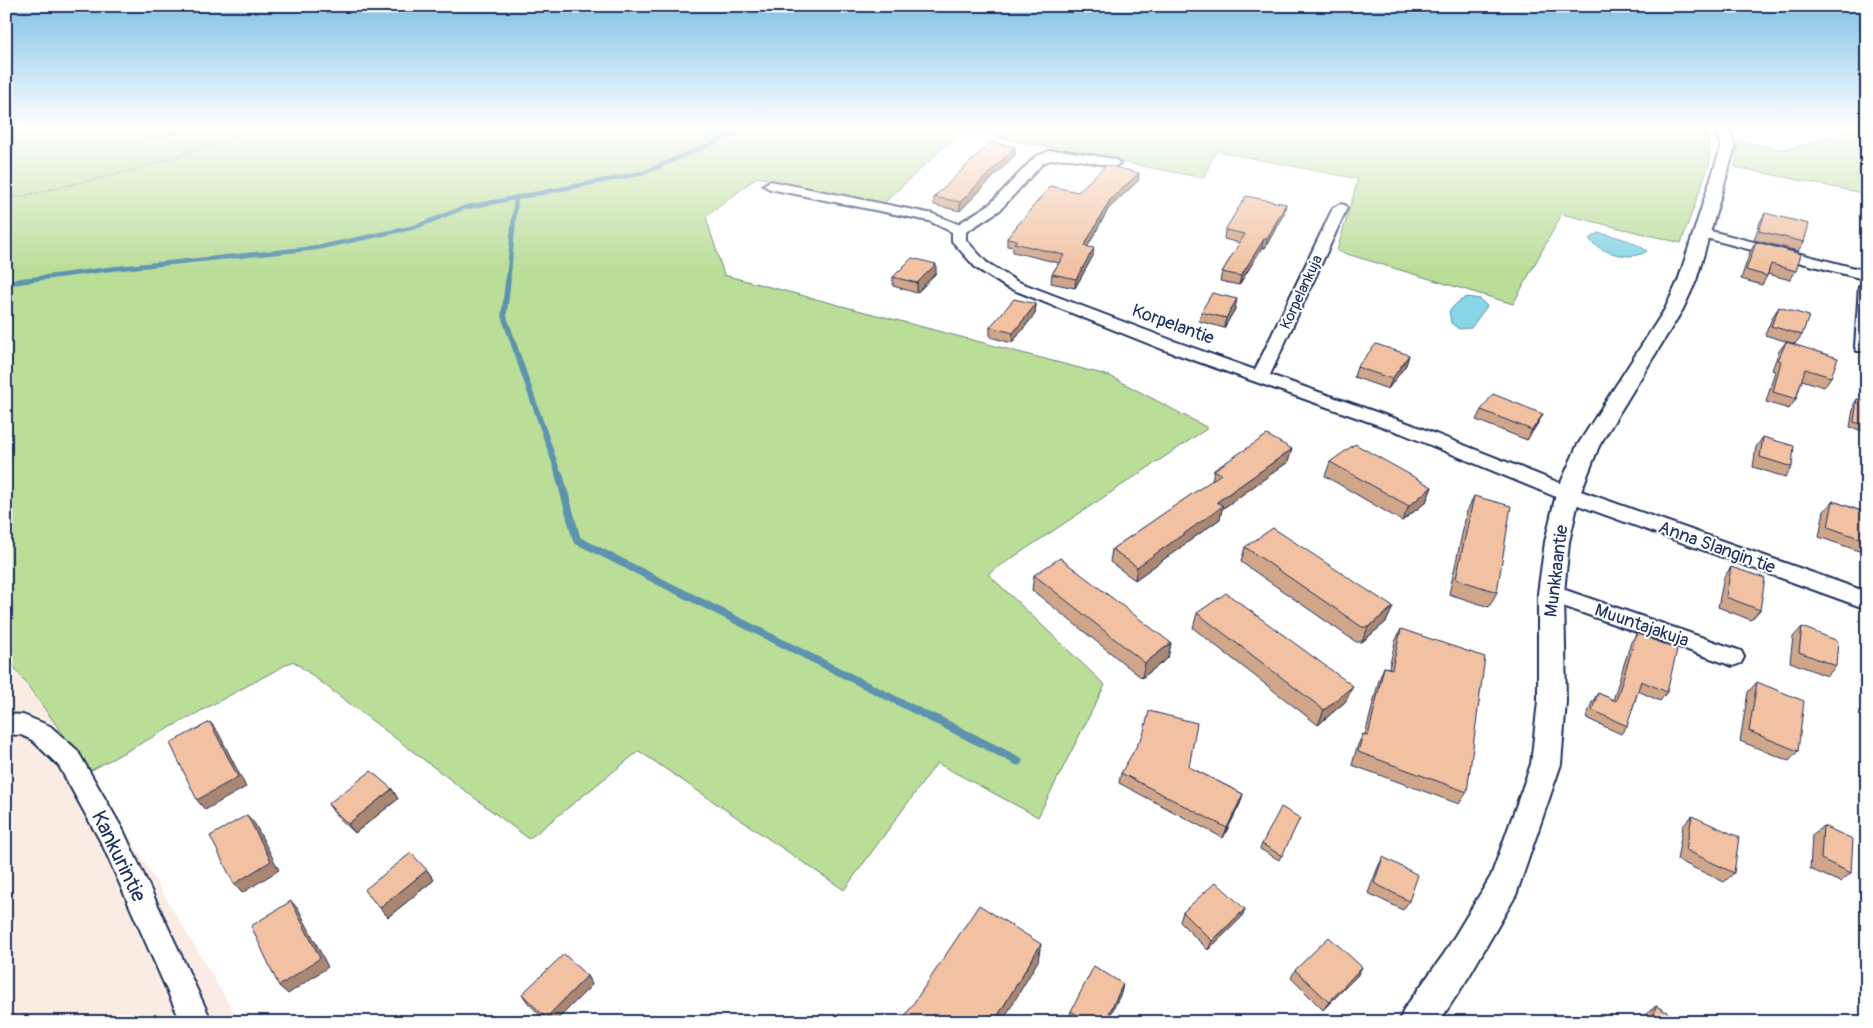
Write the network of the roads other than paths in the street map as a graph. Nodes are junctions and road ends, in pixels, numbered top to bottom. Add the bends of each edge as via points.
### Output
1 (1025, 175) edge
2 (1720, 175) edge
3 (770, 185) dead end
4 (1340, 208) dead end
5 (959, 230) junction
6 (1703, 233) junction
7 (1867, 276) edge
8 (1867, 286) edge
9 (1863, 347) dead end
10 (1261, 376) junction
11 (1568, 494) junction
12 (1551, 593) junction
13 (1867, 601) edge
14 (1733, 657) dead end
15 (6, 724) edge
16 (197, 1022) edge
17 (1417, 1022) edge

1 - 5 street via 995,207
2 - 6 street, Munkkaantie
3 - 5 street via 933,218
4 - 10 street, Korpelankuja
5 - 10 street, Korpelantie via 959,241 981,265 1011,284
6 - 7 street
6 - 11 street, Munkkaantie via 1674,309 1588,446
8 - 9 street
10 - 11 street, Korpelantie via 1407,429
11 - 12 street, Munkkaantie via 1557,542
11 - 13 street, Anna Slangin tie
12 - 14 street, Muuntajakuja
12 - 17 street, Munkkaantie via 1552,701 1546,764 1504,884 1456,966
15 - 16 street, Kankurintie via 23,725 41,733 68,758 114,839

